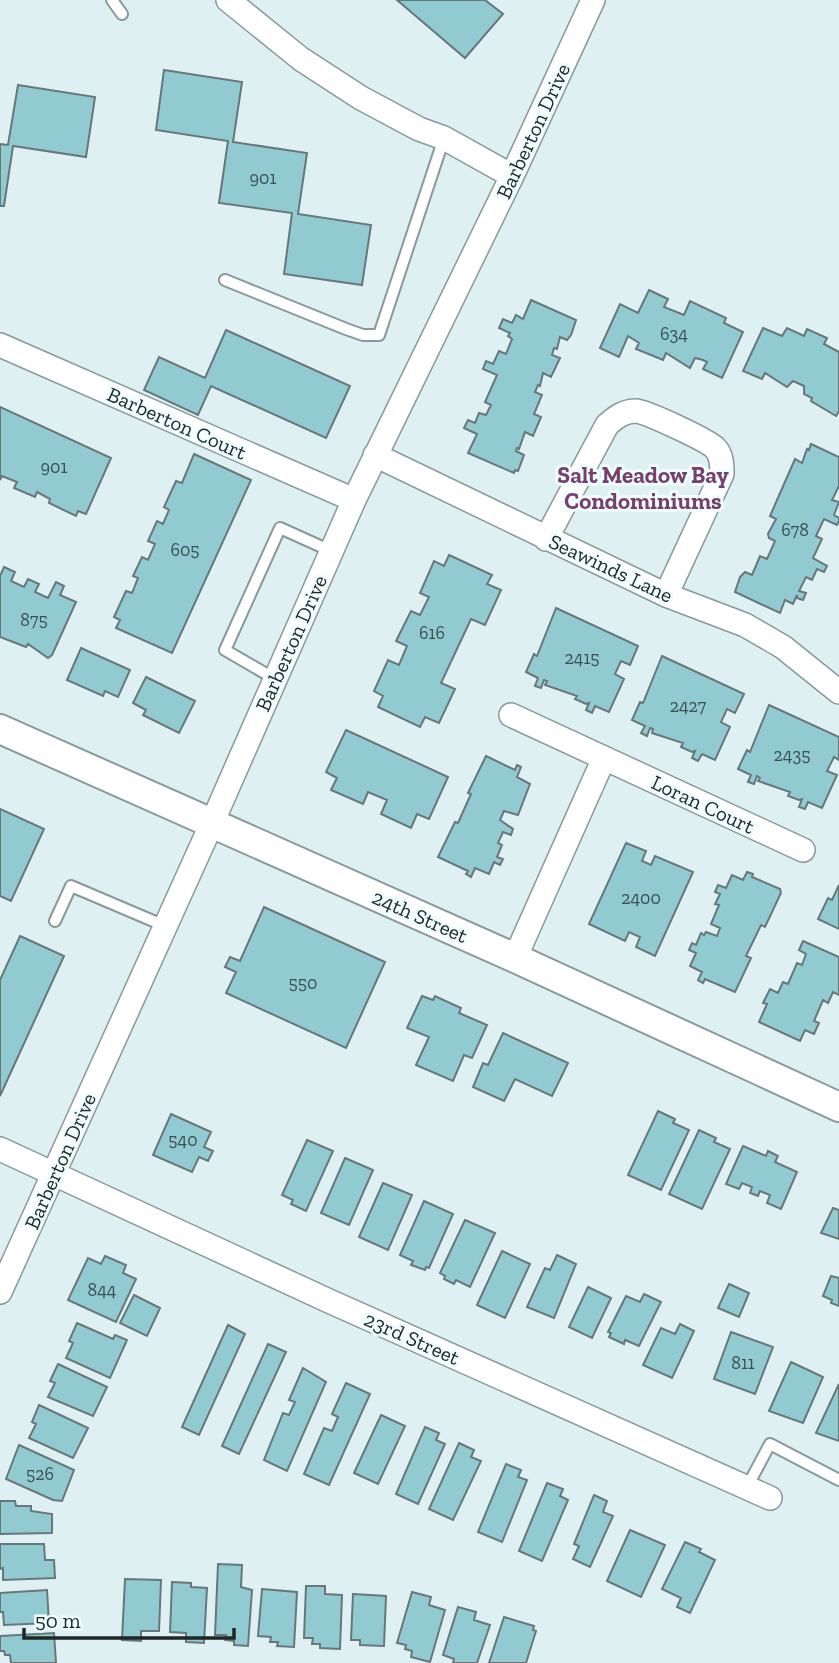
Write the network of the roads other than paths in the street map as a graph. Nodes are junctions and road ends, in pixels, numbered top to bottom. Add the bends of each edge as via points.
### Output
1 (112, 0) edge
2 (228, 0) edge
3 (593, 0) edge
4 (122, 14) dead end
5 (444, 138) junction
6 (512, 176) junction
7 (225, 280) dead end
8 (0, 345) edge
9 (375, 455) junction
10 (354, 500) junction
11 (546, 539) junction
12 (331, 551) junction
13 (666, 595) junction
14 (275, 678) junction
15 (839, 692) edge
16 (511, 715) dead end
17 (0, 729) edge
18 (604, 758) junction
19 (212, 823) junction
20 (803, 850) dead end
21 (55, 921) dead end
22 (165, 926) junction
23 (515, 958) junction
24 (839, 1107) edge
25 (0, 1149) edge
26 (55, 1173) junction
27 (0, 1292) edge
28 (839, 1480) edge
29 (747, 1488) junction
30 (770, 1498) dead end

1 - 4 lane
2 - 5 street via 301,59 361,98
3 - 6 street, Barberton Drive
5 - 6 street
5 - 7 lane via 379,335 346,329
6 - 9 street, Barberton Drive
8 - 10 street, Barberton Court
9 - 10 street, Barberton Drive
9 - 11 street, Seawinds Lane
10 - 12 street, Barberton Drive
11 - 13 street, Seawinds Lane
11 - 13 street via 607,425 618,415 648,413 715,448 722,460 722,474
12 - 14 street, Barberton Drive
12 - 14 lane via 280,528 225,650
13 - 15 street, Seawinds Lane via 783,647
14 - 19 street, Barberton Drive
16 - 18 street, Loran Court
17 - 19 street, 24th Street
18 - 20 street, Loran Court
18 - 23 street
19 - 22 street, Barberton Drive
19 - 23 street, 24th Street
21 - 22 lane via 71,886
22 - 26 street, Barberton Drive
23 - 24 street, 24th Street
25 - 26 street, 23rd Street
26 - 27 street, Barberton Drive
26 - 29 street, 23rd Street
28 - 29 lane via 770,1444
29 - 30 street, 23rd Street

